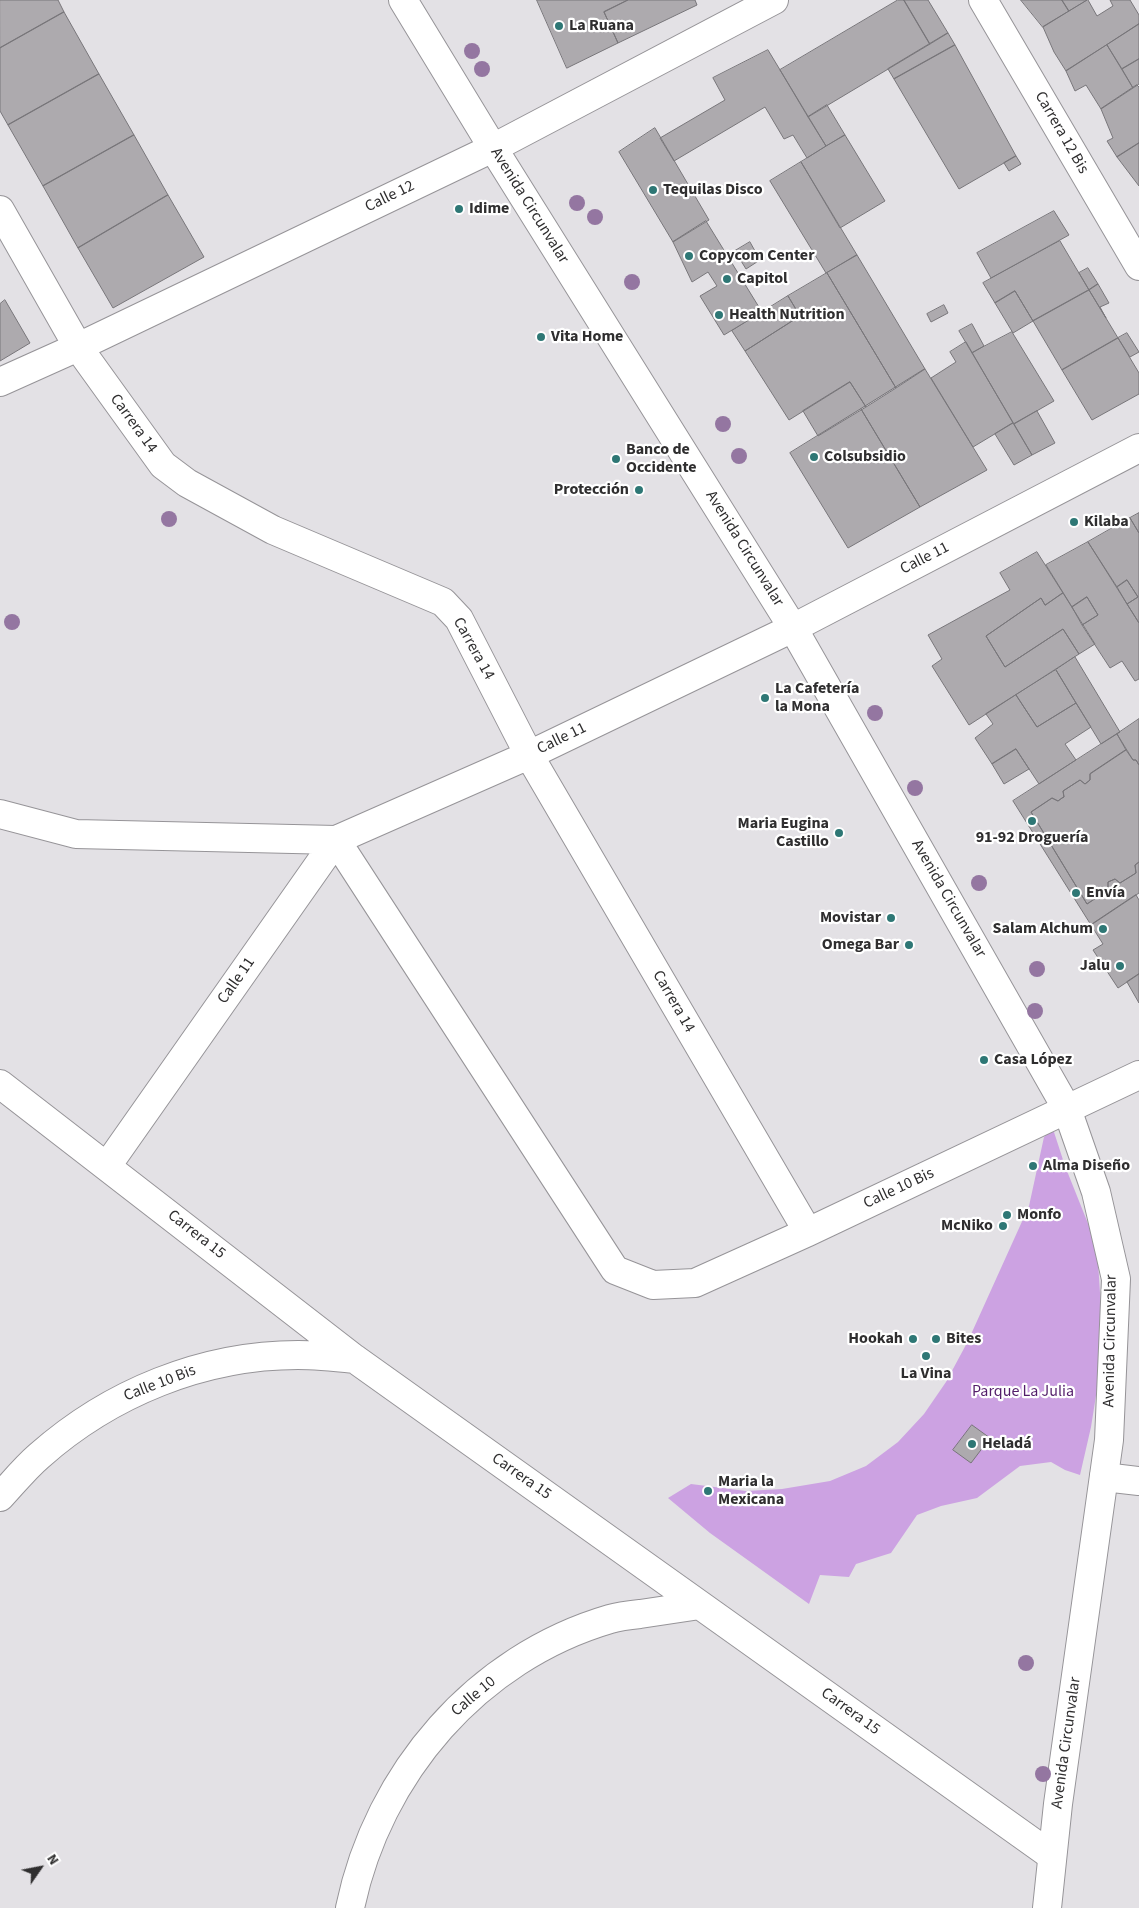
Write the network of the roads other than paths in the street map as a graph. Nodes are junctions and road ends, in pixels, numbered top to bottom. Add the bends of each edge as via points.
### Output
1 (403, 0) edge
2 (774, 0) edge
3 (983, 0) edge
4 (493, 148) junction
5 (0, 210) edge
6 (1139, 266) edge
7 (78, 346) junction
8 (0, 382) edge
9 (1139, 448) edge
10 (793, 628) junction
11 (529, 754) junction
12 (0, 814) edge
13 (336, 840) junction
14 (1139, 1075) edge
15 (6, 1092) edge
16 (1067, 1109) junction
17 (107, 1166) junction
18 (808, 1232) junction
19 (355, 1359) junction
20 (1104, 1477) junction
21 (1139, 1482) edge
22 (0, 1497) edge
23 (700, 1605) junction
24 (1052, 1856) junction
25 (350, 1908) edge
26 (1047, 1908) edge

1 - 4 street, Avenida Circunvalar
2 - 4 street, Calle 12
3 - 6 street, Carrera 12 Bis
4 - 7 street, Calle 12
4 - 10 street, Avenida Circunvalar
5 - 7 street, Carrera 14
7 - 8 street, Calle 12
7 - 11 street, Carrera 14 via 163,465 187,482 273,530 443,602 459,619
9 - 10 street, Calle 11
10 - 11 street, Calle 11
10 - 16 street, Avenida Circunvalar
11 - 13 street, Calle 11
11 - 18 street, Carrera 14
12 - 13 street via 76,834
13 - 17 street, Calle 11
13 - 18 street, Calle 10 Bis via 615,1270 653,1285 695,1283
14 - 16 street, Calle 10 Bis
15 - 17 street, Carrera 15
16 - 18 street, Calle 10 Bis
16 - 20 street, Avenida Circunvalar via 1096,1192 1116,1279 1109,1440
17 - 19 street, Carrera 15
19 - 22 street, Calle 10 Bis via 298,1355 251,1358 186,1372 133,1393 83,1421 38,1456
19 - 23 street, Carrera 15
20 - 21 street
20 - 24 street, Avenida Circunvalar
23 - 24 street, Carrera 15
23 - 25 street, Calle 10 via 612,1618 574,1632 538,1650 472,1695 444,1722 397,1787 363,1860
24 - 26 street, Avenida Circunvalar

